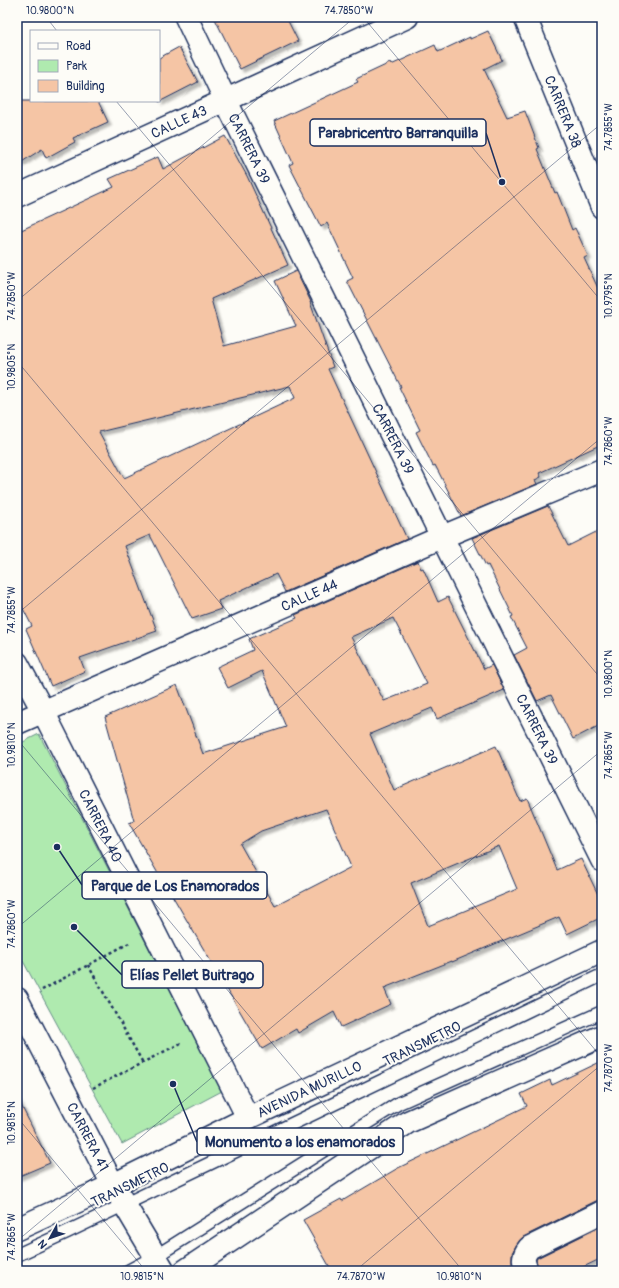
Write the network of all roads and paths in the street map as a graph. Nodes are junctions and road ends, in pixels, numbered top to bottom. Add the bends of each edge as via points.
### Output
1 (186, 17) edge
2 (407, 17) edge
3 (525, 17) edge
4 (226, 101) junction
5 (17, 196) edge
6 (602, 207) edge
7 (602, 470) edge
8 (442, 537) junction
9 (17, 663) edge
10 (43, 711) junction
11 (17, 723) edge
12 (602, 860) edge
13 (153, 930) junction
14 (602, 951) edge
15 (88, 965) junction
16 (602, 975) edge
17 (18, 1000) edge
18 (602, 1012) edge
19 (204, 1031) junction
20 (602, 1036) edge
21 (143, 1063) junction
22 (70, 1100) junction
23 (248, 1118) junction
24 (113, 1185) junction
25 (124, 1204) junction
26 (602, 1212) edge
27 (17, 1229) edge
28 (17, 1254) edge
29 (525, 1263) edge
30 (160, 1264) edge
31 (128, 1271) edge
32 (184, 1271) edge

1 - 4 street, CARRERA 39
2 - 4 street, CALLE 43
3 - 6 street, CARRERA 38
4 - 5 street, CALLE 43
4 - 8 street, CARRERA 39
7 - 8 street, CALLE 44
8 - 10 street, CALLE 44
8 - 12 street, CARRERA 39
9 - 10 street, CARRERA 40
10 - 11 street, CALLE 44
10 - 13 street, CARRERA 40
13 - 15 path
13 - 19 street, CARRERA 40
14 - 23 street, AVENIDA MURILLO
15 - 17 path
15 - 21 path
16 - 25 lane, TRANSMETRO
17 - 22 street, CARRERA 41
18 - 30 lane via 399,1103
19 - 21 path
19 - 23 street, CARRERA 40
20 - 32 street via 408,1122
21 - 22 path
22 - 24 street, CARRERA 41
23 - 24 street, AVENIDA MURILLO
24 - 25 street, CARRERA 41
24 - 27 street, AVENIDA MURILLO
25 - 28 lane, TRANSMETRO
25 - 30 street, CARRERA 41
26 - 29 street via 529,1248
30 - 31 lane

